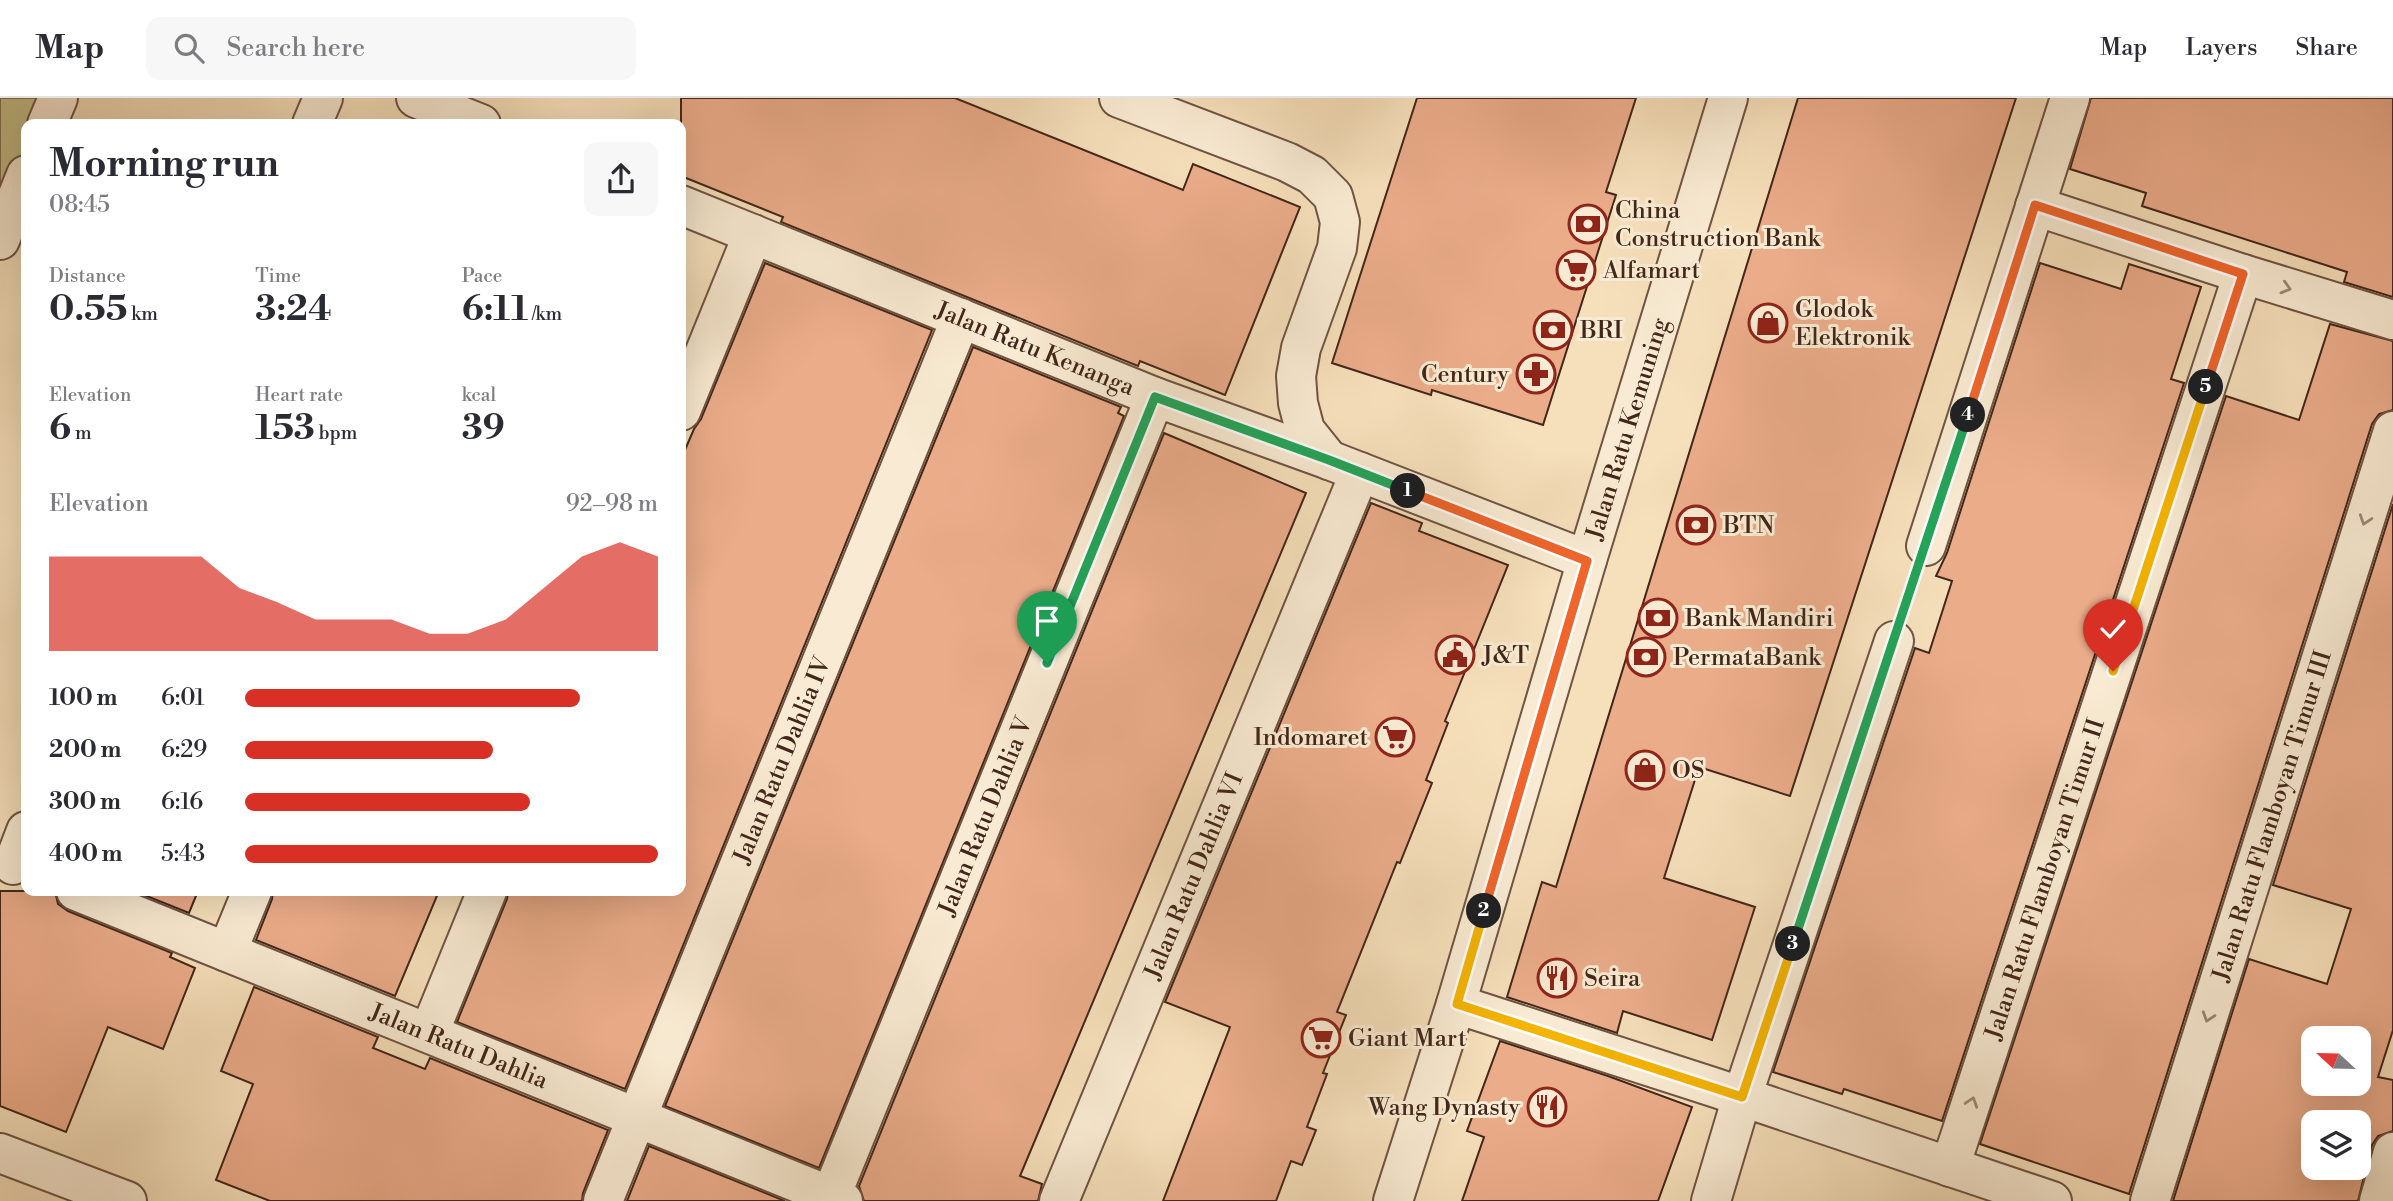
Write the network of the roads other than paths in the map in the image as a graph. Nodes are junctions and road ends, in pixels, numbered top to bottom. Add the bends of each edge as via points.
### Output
1 (58, 98) edge
2 (323, 98) edge
3 (416, 98) edge
4 (1119, 98) edge
5 (1728, 98) edge
6 (2070, 98) edge
7 (49, 119) edge
8 (315, 119) edge
9 (468, 119) edge
10 (21, 188) edge
11 (2035, 205) junction
12 (686, 207) edge
13 (752, 234) junction
14 (0, 240) edge
15 (2243, 274) junction
16 (961, 318) junction
17 (2393, 320) edge
18 (1155, 397) junction
19 (686, 399) edge
20 (2393, 431) edge
21 (1344, 466) junction
22 (1926, 546) road end
23 (1587, 561) junction
24 (1895, 641) road end
25 (88, 896) edge
26 (250, 896) edge
27 (485, 896) edge
28 (227, 952) junction
29 (1457, 1004) junction
30 (429, 1033) junction
31 (1742, 1097) junction
32 (637, 1118) junction
33 (2393, 1152) edge
34 (0, 1153) edge
35 (1950, 1167) junction
36 (837, 1199) edge
37 (127, 1201) edge
38 (603, 1201) edge
39 (1059, 1201) edge
40 (1393, 1201) edge
41 (1711, 1201) edge
42 (2052, 1201) edge
43 (2150, 1201) edge
44 (2379, 1201) edge

1 - 7 street
2 - 8 street
3 - 9 street
4 - 21 street via 1287,162 1312,175 1333,196 1340,222 1337,248 1301,348 1296,376 1305,430
5 - 23 street, Jalan Ratu Kemuning
6 - 11 street
10 - 14 street
11 - 15 street
11 - 22 street
12 - 13 street, Jalan Ratu Kenanga
13 - 16 street, Jalan Ratu Kenanga
13 - 19 street
15 -> 17 street
35 -> 15 street, Jalan Ratu Flamboyan Timur II
16 - 18 street, Jalan Ratu Kenanga
16 - 32 street, Jalan Ratu Dahlia IV
18 - 21 street, Jalan Ratu Kenanga
18 - 36 street, Jalan Ratu Dahlia V
20 -> 43 street, Jalan Ratu Flamboyan Timur III
21 - 23 street, Jalan Ratu Kenanga
21 - 39 street, Jalan Ratu Dahlia VI
23 - 29 street, Jalan Ratu Kemuning
24 - 31 street
25 - 28 street, Jalan Ratu Dahlia
26 - 28 street
27 - 30 street
28 - 30 street, Jalan Ratu Dahlia
29 - 31 street
29 - 40 street, Jalan Ratu Kemuning
30 - 32 street, Jalan Ratu Dahlia
31 - 35 street
31 - 41 street
32 - 36 street, Jalan Ratu Dahlia
32 - 38 street, Jalan Ratu Dahlia IV
33 - 44 street
34 - 37 street
35 - 42 street

